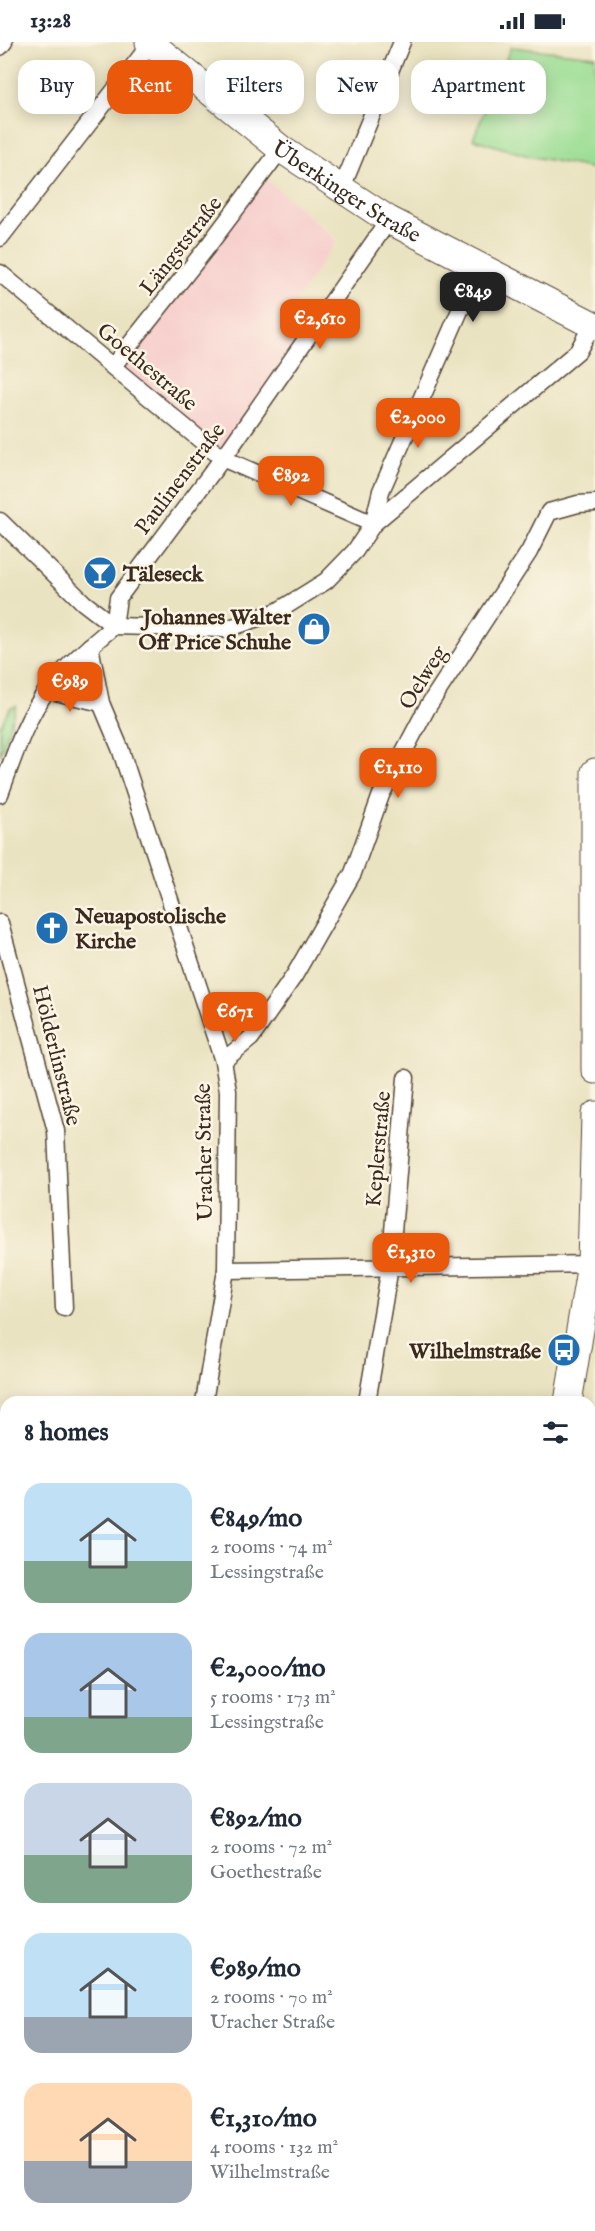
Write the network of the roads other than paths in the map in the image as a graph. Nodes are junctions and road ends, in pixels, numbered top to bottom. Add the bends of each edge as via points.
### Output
1 (4, 42) edge
2 (402, 42) edge
3 (151, 43) edge
4 (0, 47) edge
5 (281, 149) junction
6 (341, 190) junction
7 (389, 220) junction
8 (0, 238) edge
9 (479, 267) junction
10 (0, 273) edge
11 (594, 325) edge
12 (112, 366) junction
13 (222, 458) junction
14 (595, 503) edge
15 (0, 521) edge
16 (374, 524) junction
17 (114, 626) junction
18 (90, 646) junction
19 (74, 662) junction
20 (47, 690) junction
21 (101, 703) junction
22 (595, 772) edge
23 (0, 794) edge
24 (0, 924) edge
25 (595, 1054) edge
26 (223, 1061) junction
27 (595, 1070) edge
28 (406, 1078) dead end
29 (595, 1115) edge
30 (593, 1264) edge
31 (390, 1267) junction
32 (226, 1270) junction
33 (64, 1308) dead end
34 (205, 1396) edge
35 (368, 1396) edge
36 (569, 1396) edge

1 - 4 street
2 - 6 street
3 - 5 main road, Überkinger Straße
3 - 8 street
5 - 6 main road, Überkinger Straße
5 - 12 street, Längststraße
6 - 7 main road, Überkinger Straße
7 - 9 main road, Überkinger Straße
7 - 13 street, Paulinenstraße
9 - 11 main road, Überkinger Straße
9 - 16 street via 381,491
10 - 12 street, Goethestraße
11 - 16 street via 578,351
12 - 13 street, Goethestraße
13 - 16 street, Goethestraße
13 - 17 street, Paulinenstraße via 118,598
14 - 26 street, Oelweg via 549,512 529,552 427,708 381,795 353,873 294,976 251,1038
15 - 17 street via 84,603
16 - 17 street via 326,581 278,611 227,629
17 - 18 street
18 - 19 street
18 - 21 street, Uracher Straße
19 - 20 street
19 - 21 street, Uracher Straße via 82,680
20 - 21 street
20 - 23 street via 18,745
21 - 26 street, Uracher Straße via 120,748
22 - 25 main road
24 - 33 street, Hölderlinstraße via 56,1131
25 - 27 main road
26 - 32 street, Uracher Straße via 228,1090
28 - 31 street, Keplerstraße
29 - 30 main road
30 - 31 street
30 - 36 main road
31 - 32 street
31 - 35 street, Keplerstraße
32 - 34 street, Uracher Straße

